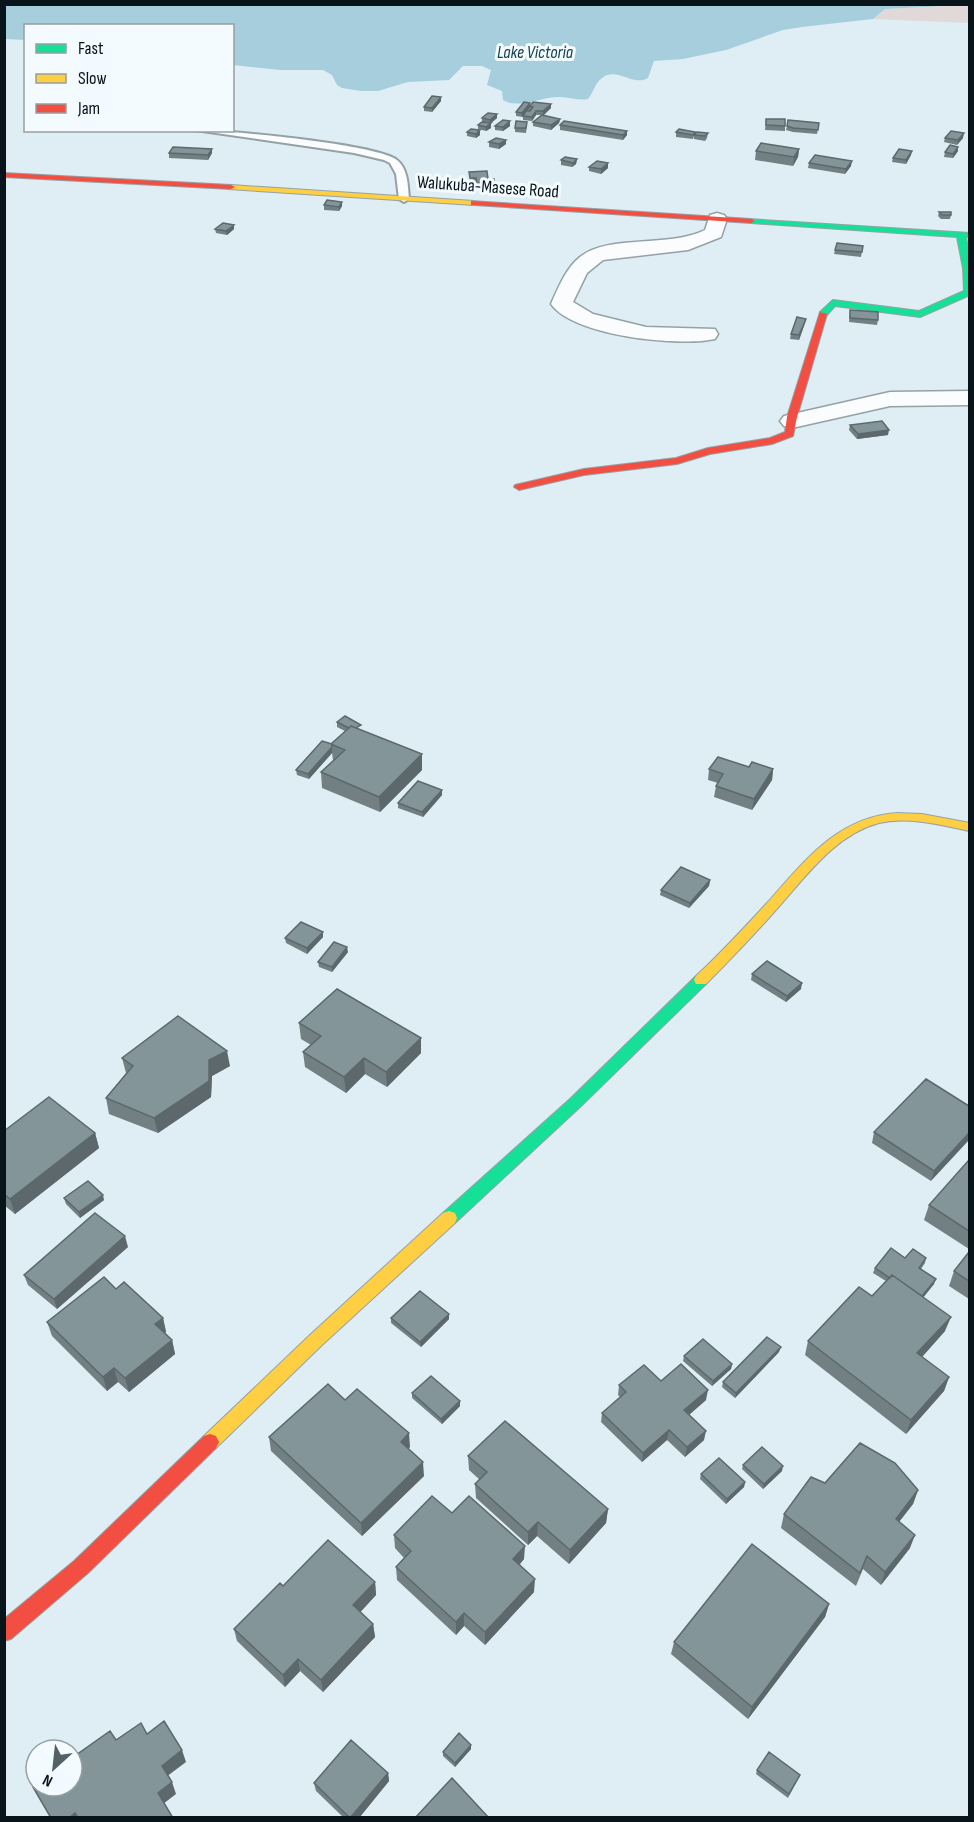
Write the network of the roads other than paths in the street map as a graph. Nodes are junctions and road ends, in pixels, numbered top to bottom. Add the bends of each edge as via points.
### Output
1 (214, 132) edge
2 (4, 175) edge
3 (404, 199) junction
4 (717, 219) junction
5 (965, 235) edge
6 (707, 334) dead end
7 (969, 398) edge
8 (792, 421) junction
9 (519, 487) dead end
10 (969, 828) edge
11 (4, 1632) edge

1 - 3 lane via 378,156 396,163 403,172
2 - 3 street, Walukuba-Masese Road
3 - 4 street, Walukuba-Masese Road
4 - 5 street, Walukuba-Masese Road
4 - 6 street via 714,233 690,243 612,250 588,259 570,284 562,304 585,319 646,334
5 - 8 street via 968,292 920,314 832,303 824,310
7 - 8 street via 890,399
8 - 9 street via 790,434 772,441 708,451 677,461 584,472
10 - 11 street via 912,818 876,819 847,831 824,848 730,952 575,1103 316,1340 81,1567

